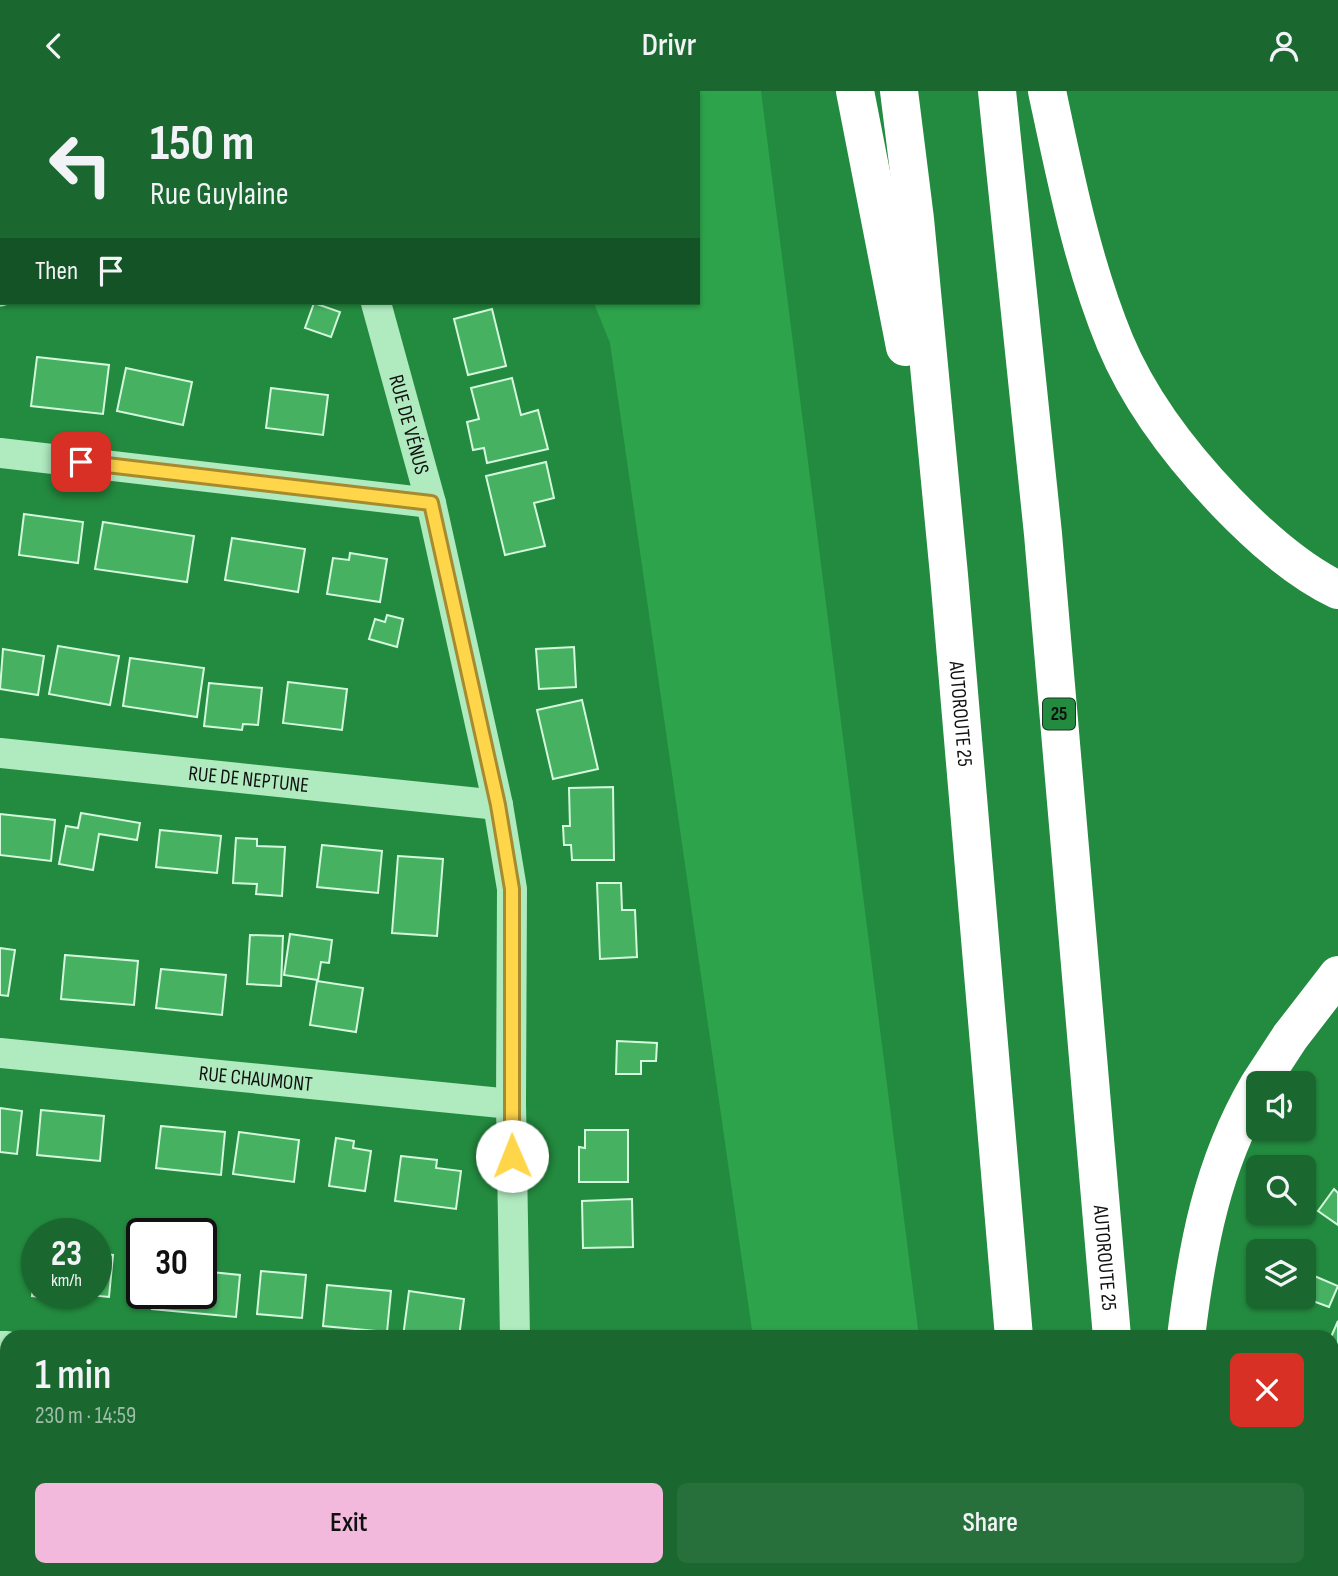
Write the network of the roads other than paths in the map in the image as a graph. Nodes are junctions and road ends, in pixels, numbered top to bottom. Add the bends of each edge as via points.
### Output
1 (855, 91) edge
2 (899, 91) edge
3 (997, 91) edge
4 (1047, 91) edge
5 (377, 305) edge
6 (0, 453) edge
7 (431, 503) junction
8 (949, 575) junction
9 (1338, 590) edge
10 (0, 753) edge
11 (498, 805) junction
12 (1338, 975) edge
13 (0, 1053) edge
14 (1268, 1071) edge
15 (510, 1104) junction
16 (1246, 1110) edge
17 (515, 1330) edge
18 (1013, 1330) edge
19 (1111, 1330) edge
20 (1187, 1330) edge

1 - 8 highway
2 - 8 highway, AUTOROUTE 25
3 - 19 highway, AUTOROUTE 25 / 25 via 1044,534
4 - 9 highway via 1088,265 1115,343 1148,405 1191,464 1242,520
5 - 7 street, RUE DE VÉNUS
6 - 7 street
7 - 11 street, RUE DE VÉNUS
8 - 18 highway, AUTOROUTE 25
10 - 11 street, RUE DE NEPTUNE
11 - 15 street, RUE DE VÉNUS via 512,889
12 - 14 highway
13 - 15 street, RUE CHAUMONT
15 - 17 street, RUE DE VÉNUS
16 - 20 highway via 1212,1192

